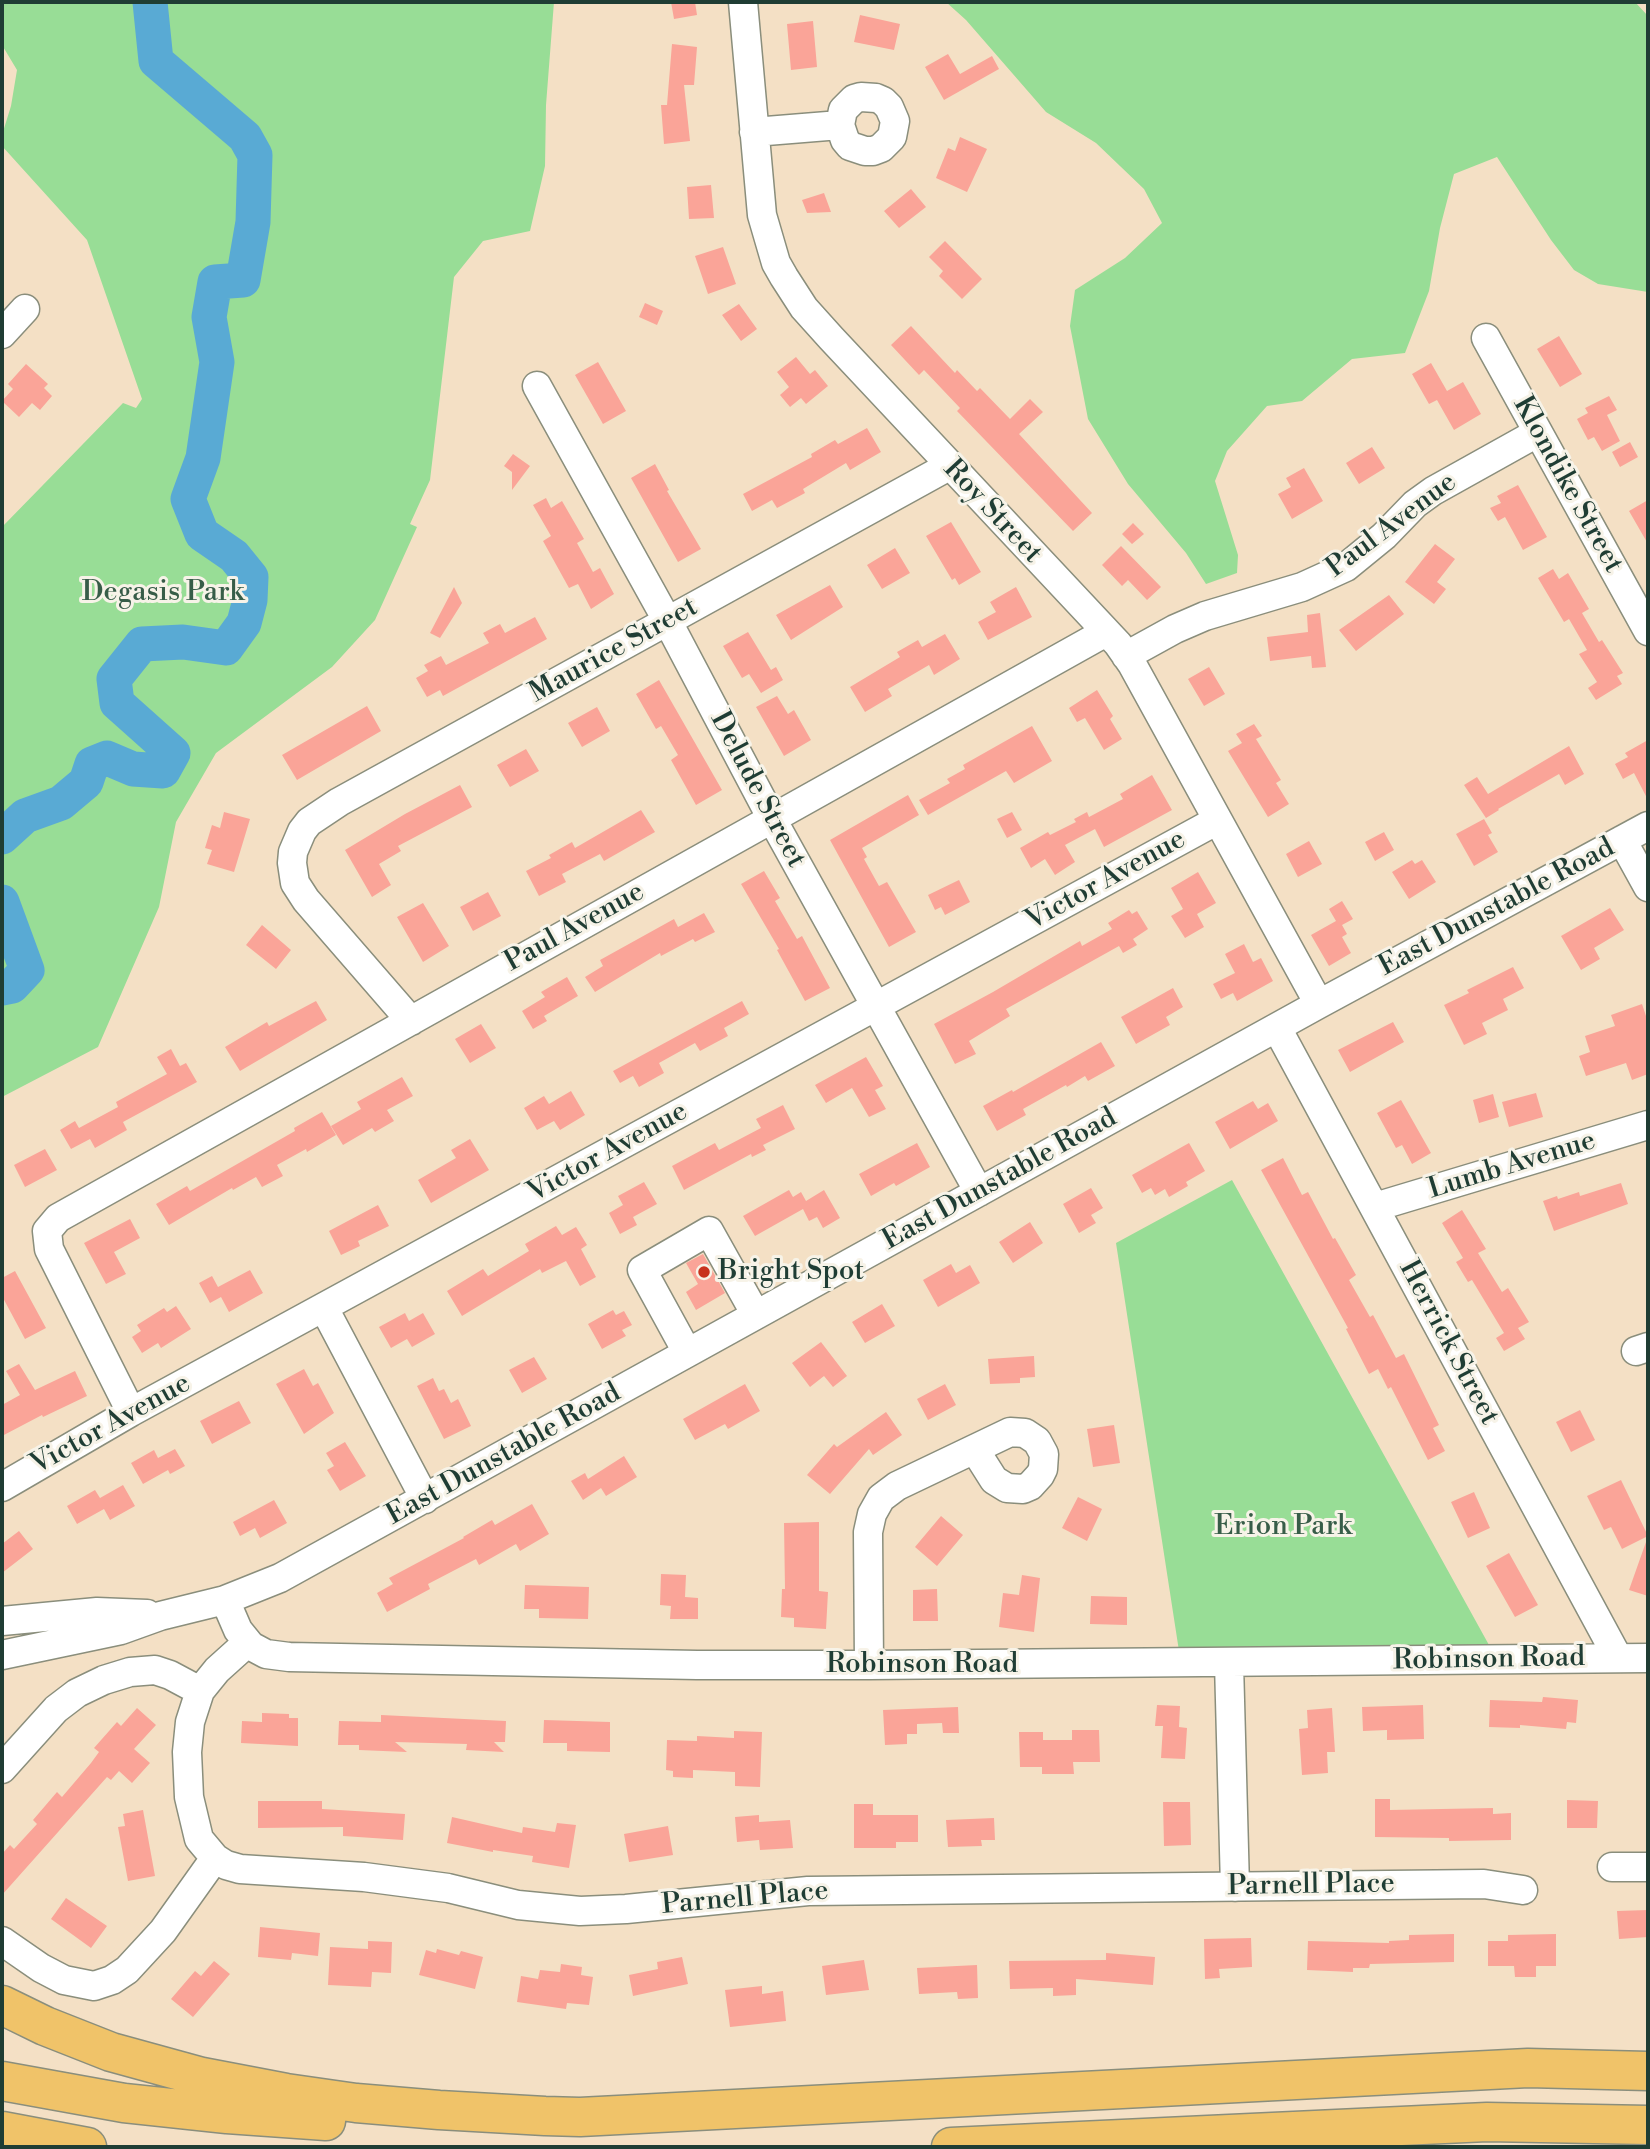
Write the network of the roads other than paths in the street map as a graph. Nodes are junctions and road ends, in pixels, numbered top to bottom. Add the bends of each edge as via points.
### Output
1 (743, 2) edge
2 (839, 125) dead end
3 (754, 132) junction
4 (25, 309) dead end
5 (2, 334) edge
6 (1486, 338) dead end
7 (537, 386) dead end
8 (1537, 433) junction
9 (949, 466) junction
10 (1637, 584) edge
11 (668, 621) junction
12 (1648, 631) edge
13 (1106, 632) junction
14 (1126, 656) junction
15 (772, 819) junction
16 (1216, 821) junction
17 (1648, 826) edge
18 (1622, 841) junction
19 (1648, 887) edge
20 (1319, 1004) junction
21 (875, 1006) junction
22 (411, 1021) junction
23 (1277, 1028) junction
24 (1648, 1125) edge
25 (979, 1192) junction
26 (1375, 1207) junction
27 (324, 1308) junction
28 (756, 1315) junction
29 (687, 1352) junction
30 (131, 1412) junction
31 (975, 1450) dead end
32 (2, 1487) edge
33 (425, 1499) junction
34 (225, 1600) junction
35 (160, 1616) junction
36 (2, 1621) edge
37 (247, 1643) junction
38 (2, 1655) edge
39 (1618, 1658) junction
40 (1648, 1658) edge
41 (1229, 1663) junction
42 (869, 1665) junction
43 (200, 1691) junction
44 (2, 1769) edge
45 (215, 1857) junction
46 (1612, 1867) dead end
47 (1648, 1867) edge
48 (1235, 1887) junction
49 (1523, 1889) dead end
50 (2, 1941) edge
51 (2, 2005) edge
52 (1648, 2050) edge
53 (1648, 2071) edge
54 (2, 2081) edge
55 (1211, 2083) junction
56 (580, 2117) junction
57 (1648, 2125) edge
58 (2, 2131) edge
59 (87, 2147) edge
60 (951, 2147) edge

1 - 3 street, Roy Street
2 - 3 street
3 - 9 street, Roy Street via 762,215 784,278 804,308
4 - 5 street
6 - 8 street, Klondike Street
7 - 11 street, Delude Street
8 - 10 street, Klondike Street
8 - 14 street, Paul Avenue via 1424,497 1346,567 1302,587 1205,616
9 - 11 street, Maurice Street
9 - 13 street, Roy Street
10 - 12 street, Klondike Street
11 - 15 street, Delude Street
11 - 22 street, Maurice Street via 318,815 302,831 293,852 295,883
13 - 14 street, Roy Street
13 - 15 street, Paul Avenue
14 - 16 street, Roy Street
15 - 21 street, Delude Street
15 - 22 street, Paul Avenue
16 - 20 street, Roy Street
16 - 21 street, Victor Avenue
17 - 18 street, East Dunstable Road
18 - 19 street
18 - 20 street, East Dunstable Road
20 - 23 street, East Dunstable Road
21 - 25 street, Delude Street
21 - 27 street, Victor Avenue
22 - 30 street, Paul Avenue via 51,1224 47,1243 52,1255
23 - 25 street, East Dunstable Road
23 - 26 street, Herrick Street
24 - 26 street, Lumb Avenue
25 - 28 street, East Dunstable Road
26 - 39 street, Herrick Street
27 - 30 street, Victor Avenue
27 - 33 street
28 - 29 street, East Dunstable Road
28 - 29 street via 709,1231 642,1269
29 - 33 street, East Dunstable Road
30 - 32 street, Victor Avenue
31 - 42 street via 897,1486 876,1506 868,1532
33 - 34 street, East Dunstable Road via 280,1578
34 - 35 street, East Dunstable Road
34 - 37 street
35 - 36 street, East Dunstable Road via 97,1612
35 - 38 street, East Dunstable Road via 102,1634
37 - 42 street, Robinson Road via 266,1654 289,1657
37 - 43 street
39 - 40 street, Robinson Road
39 - 41 street, Robinson Road
41 - 42 street, Robinson Road
41 - 48 street
43 - 44 street via 148,1669 104,1680 55,1709
43 - 45 street via 188,1740 189,1797 197,1833
45 - 48 street, Parnell Place via 248,1870 364,1877 448,1888 518,1905 580,1911 808,1891
45 - 50 street via 174,1917 136,1961 112,1980 94,1986 74,1983
46 - 47 street
48 - 49 street, Parnell Place via 1484,1884
51 - 56 highway via 111,2052 229,2082 404,2108
52 - 55 highway via 1493,2055
53 - 55 highway via 1528,2068
54 - 56 highway via 124,2102 274,2118 438,2122
55 - 56 highway
57 - 60 highway via 1487,2122
58 - 59 highway

